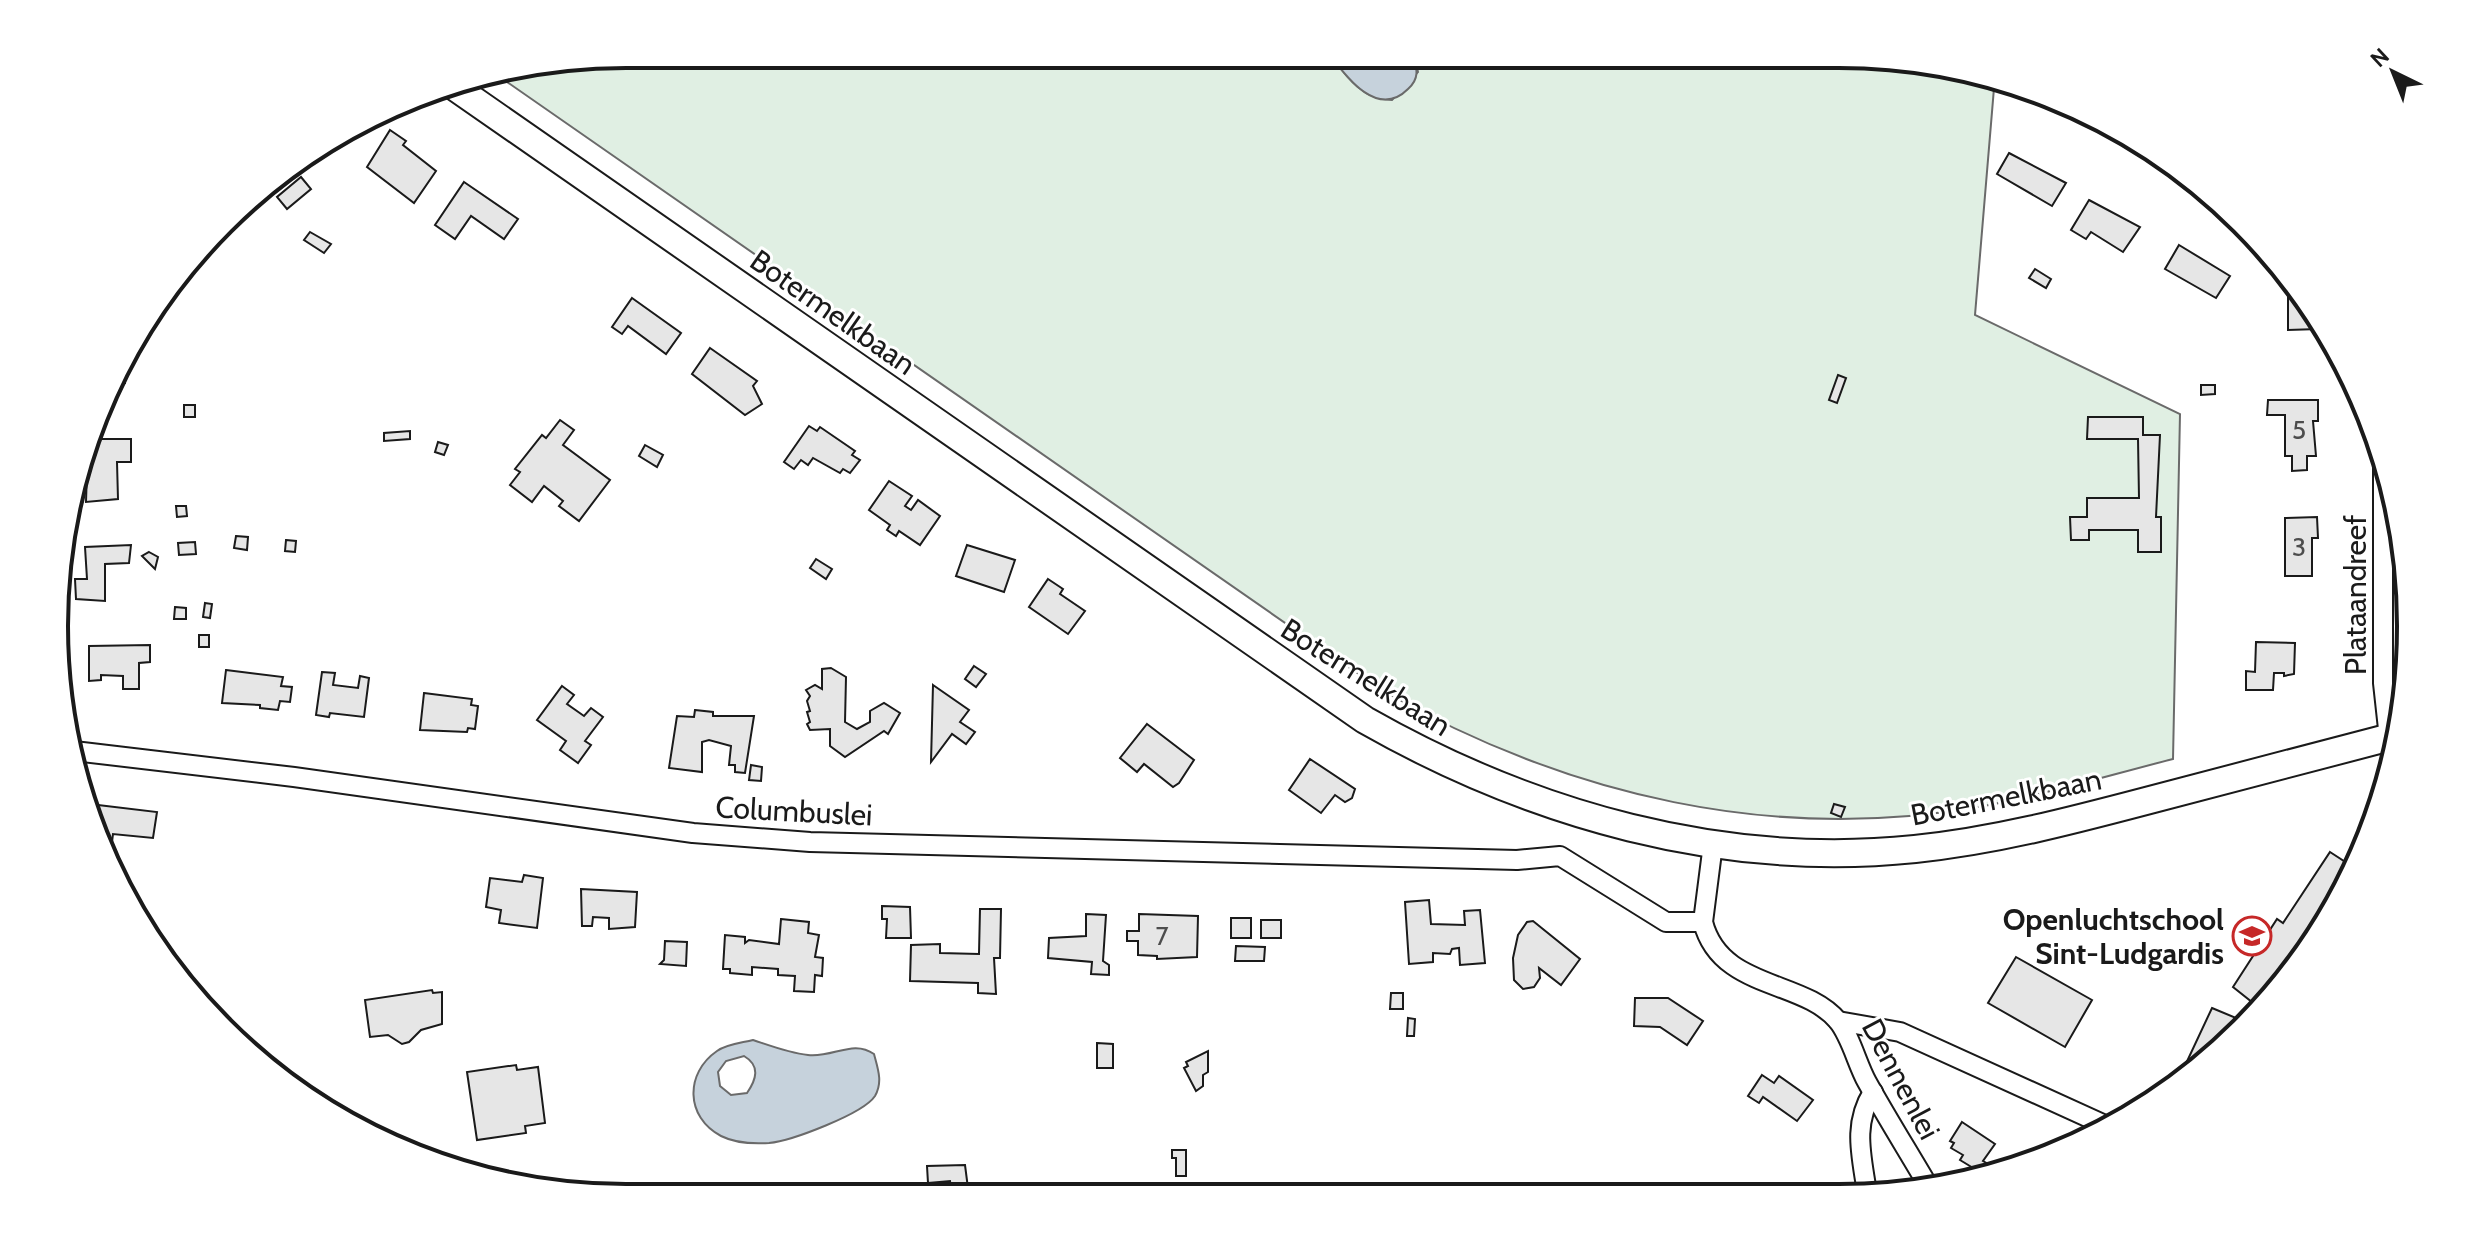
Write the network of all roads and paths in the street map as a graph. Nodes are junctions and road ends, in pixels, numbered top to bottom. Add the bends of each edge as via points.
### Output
1 (463, 93) edge
2 (2383, 504) edge
3 (2389, 714) edge
4 (2385, 738) edge
5 (83, 752) edge
6 (1713, 844) junction
7 (1703, 922) junction
8 (1838, 1021) junction
9 (1873, 1092) junction
10 (2096, 1121) edge
11 (1923, 1177) edge
12 (1866, 1183) edge

1 - 6 main road, Botermelkbaan via 1365,720 1433,759 1503,790 1614,825
2 - 3 street, Plataandreef via 2383,683
4 - 6 main road, Botermelkbaan via 1991,839 1856,853
5 - 7 street, Columbuslei via 693,833 796,841 1517,860 1560,856 1666,922
6 - 7 street
7 - 8 street, Dennenlei via 1717,949 1738,969 1766,985 1806,997
8 - 9 street, Dennenlei
8 - 10 street via 1900,1032
9 - 11 street, Dennenlei
9 - 12 street via 1862,1110 1858,1134

